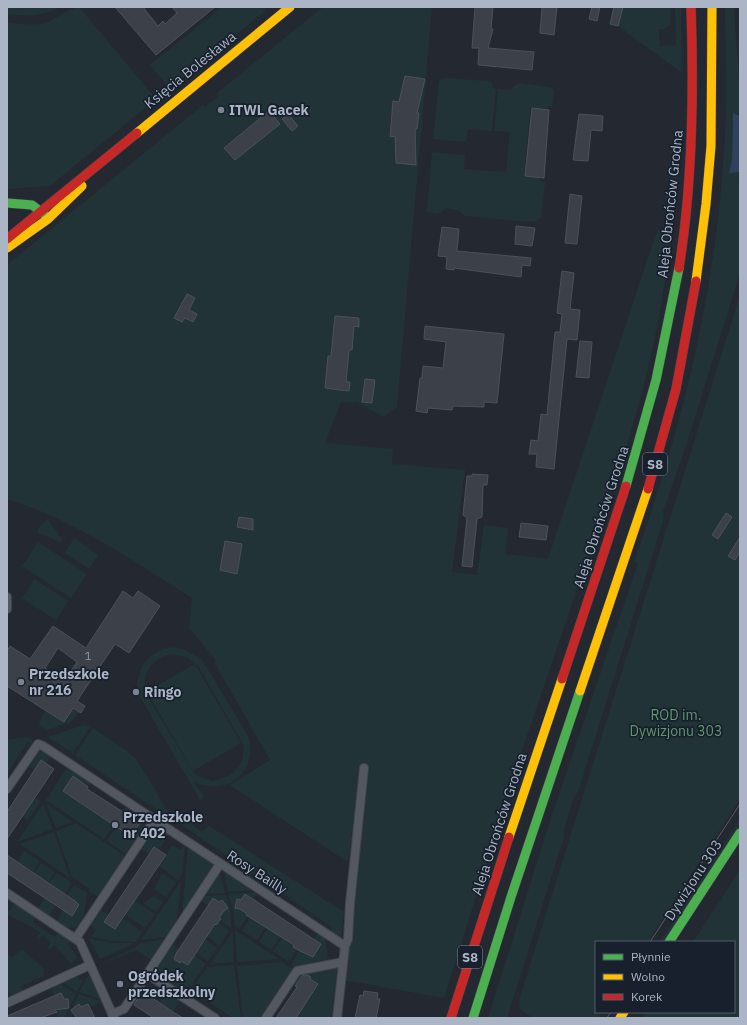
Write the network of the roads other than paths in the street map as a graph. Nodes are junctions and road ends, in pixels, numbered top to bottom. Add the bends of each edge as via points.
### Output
1 (290, 7) edge
2 (691, 7) edge
3 (712, 7) edge
4 (108, 155) junction
5 (7, 203) edge
6 (41, 211) junction
7 (48, 219) junction
8 (7, 239) edge
9 (7, 248) edge
10 (7, 597) edge
11 (7, 609) edge
12 (364, 768) dead end
13 (7, 790) edge
14 (154, 821) junction
15 (740, 833) edge
16 (220, 864) junction
17 (7, 893) edge
18 (76, 938) junction
19 (670, 941) edge
20 (345, 946) junction
21 (343, 962) junction
22 (90, 965) junction
23 (147, 974) junction
24 (7, 1003) edge
25 (113, 1016) edge
26 (215, 1018) edge
27 (266, 1018) edge
28 (337, 1018) edge
29 (451, 1018) edge
30 (473, 1018) edge

1 - 4 main road, Księcia Bolesława
2 - 29 main road, Aleja Obrońców Grodna / S8 via 694,79 688,202 675,295 655,390 632,471 489,896
3 - 30 main road, S8 via 712,146 695,289 676,389 651,479 509,902
4 - 6 main road, Księcia Bolesława
4 - 7 main road, Księcia Bolesława via 72,198
5 - 6 main road via 27,203 35,205
6 - 7 main road
6 - 8 main road, Księcia Bolesława
7 - 9 main road, Księcia Bolesława
10 - 11 street
12 - 20 street via 348,939
13 - 14 street, Rosy Bailly via 38,744
14 - 16 street, Rosy Bailly
14 - 18 street
15 - 19 main road, Dywizjonu 303
16 - 20 street, Rosy Bailly
16 - 23 street
17 - 18 street
18 - 22 street via 84,947
20 - 21 street
21 - 27 street via 297,971
21 - 28 street
22 - 24 street
22 - 25 street
23 - 25 street via 124,1008
23 - 26 street

